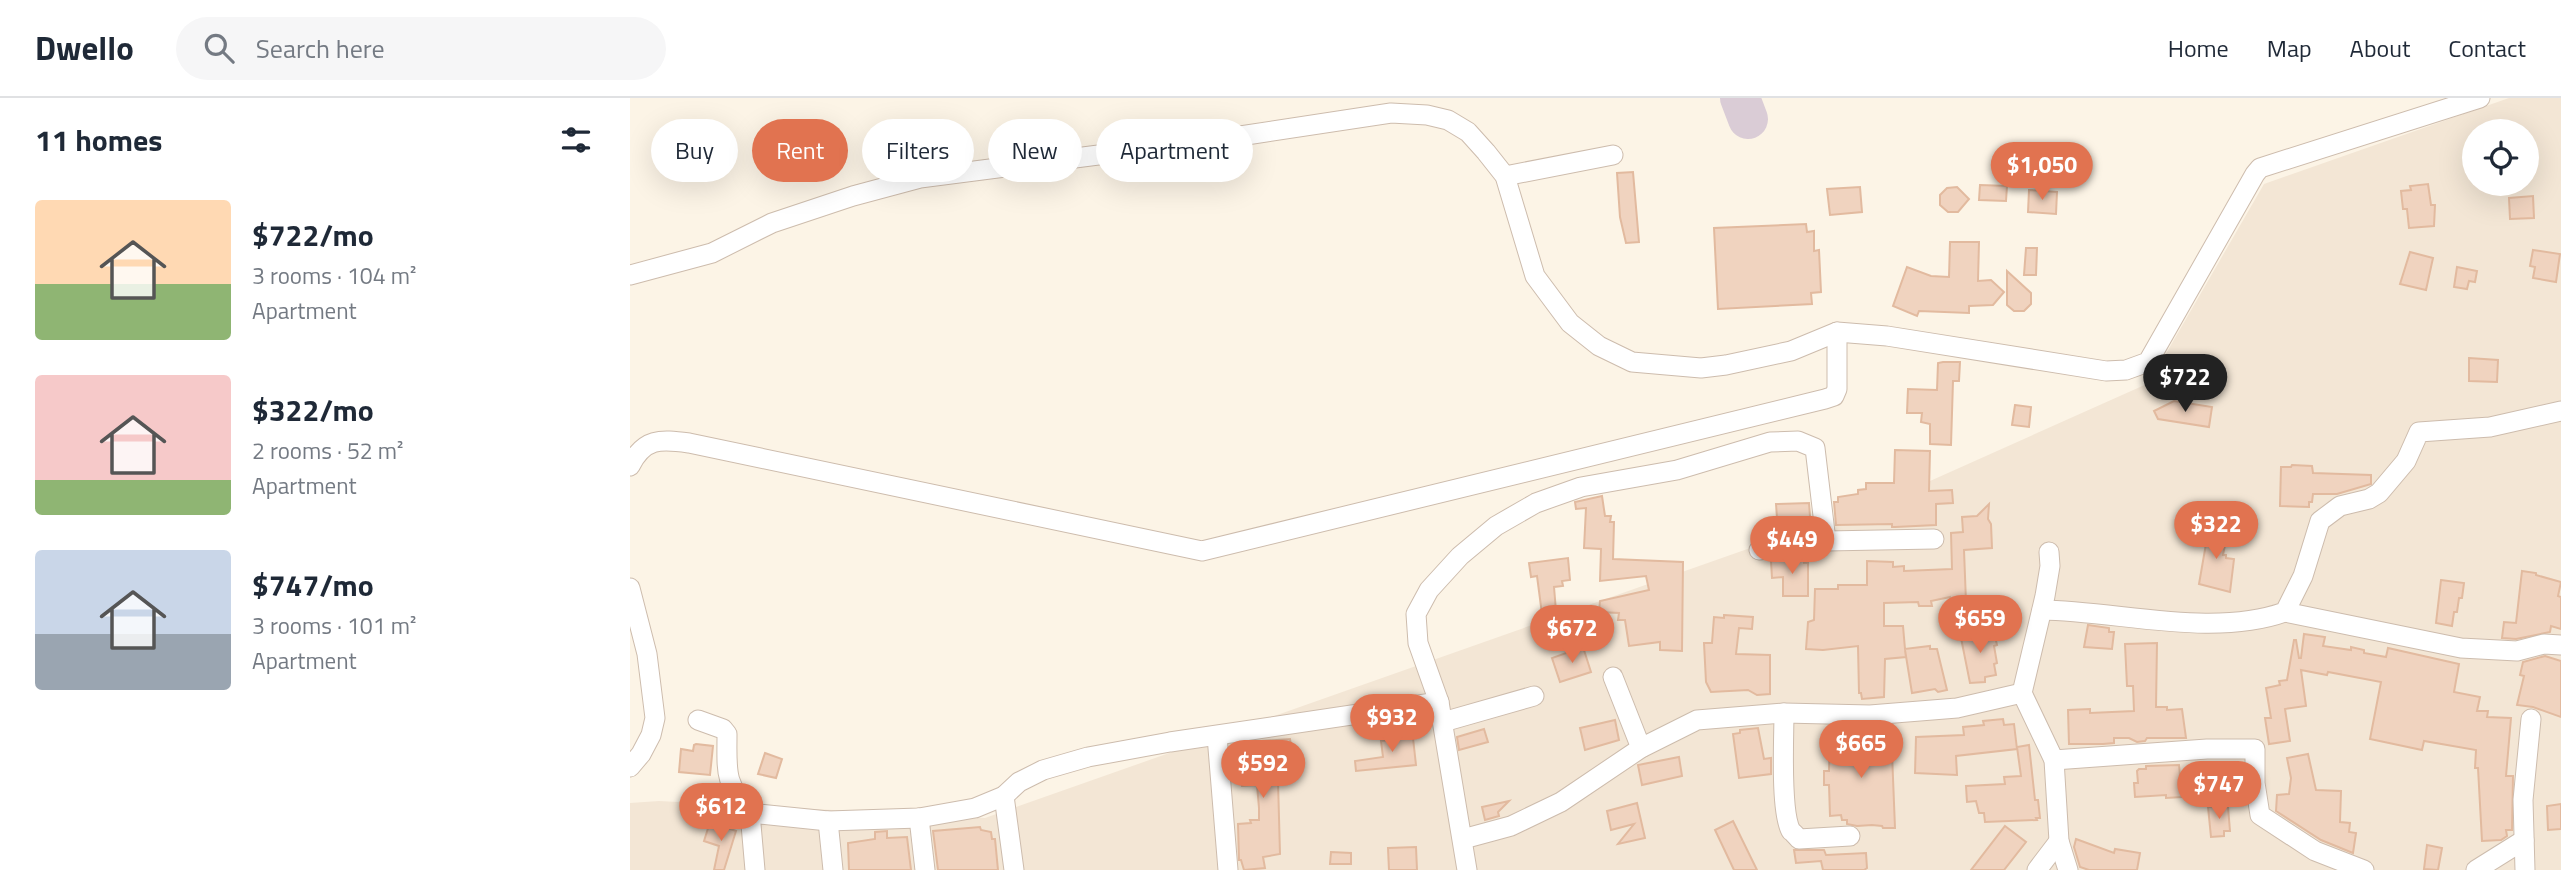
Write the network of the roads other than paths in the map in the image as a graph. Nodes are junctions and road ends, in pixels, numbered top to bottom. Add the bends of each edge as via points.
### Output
1 (2480, 98) edge
2 (1613, 155) dead end
3 (1505, 176) junction
4 (630, 275) edge
5 (1838, 332) junction
6 (2561, 411) edge
7 (630, 466) edge
8 (1934, 539) dead end
9 (1826, 541) junction
10 (1759, 550) dead end
11 (2049, 552) dead end
12 (630, 588) edge
13 (2042, 610) junction
14 (2285, 612) junction
15 (2561, 645) edge
16 (1613, 677) dead end
17 (2022, 693) junction
18 (1534, 696) dead end
19 (1439, 702) junction
20 (1784, 713) junction
21 (2531, 719) dead end
22 (698, 720) dead end
23 (1443, 722) junction
24 (1217, 736) junction
25 (1641, 747) junction
26 (2054, 760) junction
27 (630, 767) edge
28 (1004, 796) junction
29 (750, 813) junction
30 (919, 818) junction
31 (828, 821) junction
32 (1850, 836) dead end
33 (1463, 839) junction
34 (2524, 840) junction
35 (2059, 841) junction
36 (755, 870) edge
37 (833, 870) edge
38 (925, 870) edge
39 (1014, 870) edge
40 (1228, 870) edge
41 (1468, 870) edge
42 (2037, 870) edge
43 (2068, 870) edge
44 (2364, 870) edge
45 (2476, 870) edge
46 (2525, 870) edge

1 - 5 street via 2260,168 2148,362 2126,370 2106,370
2 - 3 street
3 - 4 street via 1468,132 1448,120 1391,113 920,178 772,223 712,253
3 - 5 street via 1535,276 1570,323 1599,346 1632,362 1702,369 1791,351
5 - 7 street via 1834,396 1202,551 663,439 642,447
6 - 14 street via 2490,427 2419,432 2406,461 2379,493 2340,506 2320,520 2303,576
8 - 9 street
9 - 10 street
9 - 19 street via 1815,448 1798,442 1770,442 1677,470 1581,487 1536,503 1496,526 1460,556 1429,590 1416,614 1418,643
11 - 13 street
12 - 27 street via 648,654 655,718 651,735
13 - 14 street via 2226,624
13 - 17 street
14 - 15 street via 2461,648 2517,651
16 - 25 street
17 - 20 street via 1957,708 1870,715
17 - 26 street
18 - 23 street
19 - 23 street
19 - 24 street
20 - 25 street via 1697,720
20 - 32 street via 1783,777 1791,831 1799,839
21 - 34 street
22 - 29 street via 727,734 728,782
23 - 33 street
24 - 28 street via 1054,767 1019,782
24 - 40 street
25 - 33 street via 1560,802 1511,826
26 - 35 street
26 - 44 street via 2255,750 2260,815 2315,851
28 - 30 street via 975,808
28 - 39 street
29 - 31 street
29 - 36 street
30 - 31 street
30 - 38 street
31 - 37 street
33 - 41 street
34 - 45 street
34 - 46 street
35 - 42 street
35 - 43 street

